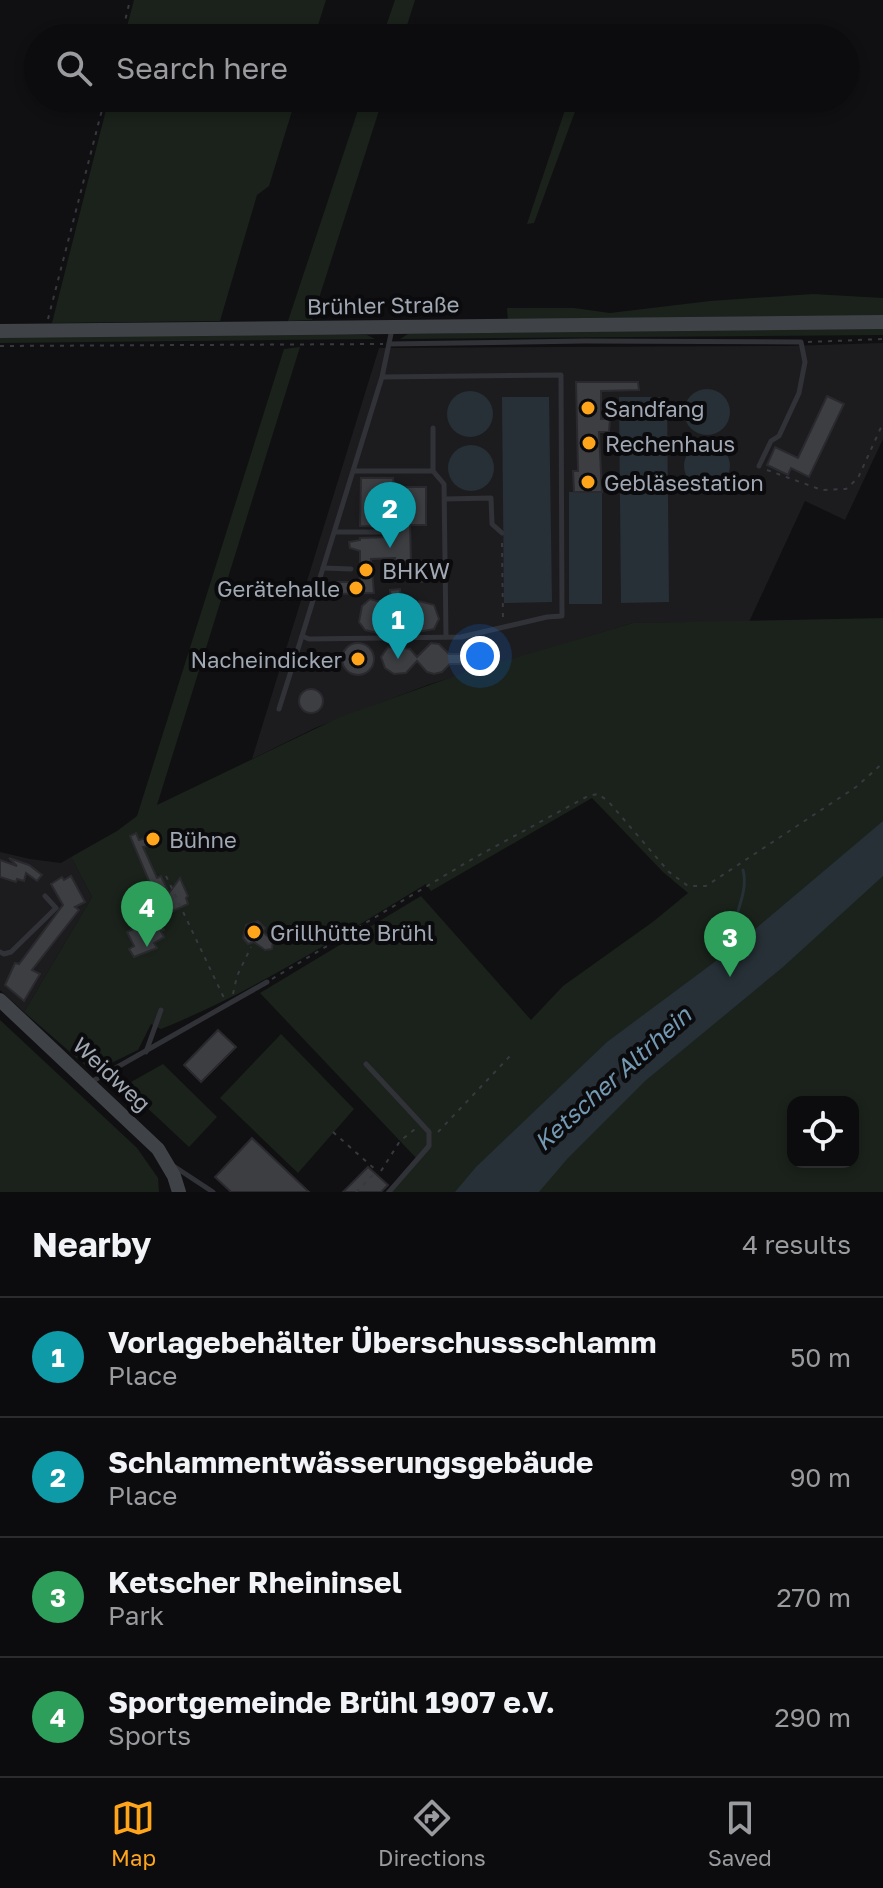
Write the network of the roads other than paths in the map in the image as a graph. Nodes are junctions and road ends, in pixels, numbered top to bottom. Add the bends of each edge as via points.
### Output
1 (883, 322) edge
2 (0, 331) edge
3 (390, 336) junction
4 (382, 377) junction
5 (433, 428) dead end
6 (759, 466) road end
7 (354, 471) junction
8 (433, 471) junction
9 (445, 499) junction
10 (335, 532) junction
11 (389, 532) dead end
12 (502, 533) road end
13 (323, 568) junction
14 (351, 569) dead end
15 (302, 636) junction
16 (446, 637) junction
17 (279, 709) dead end
18 (45, 896) dead end
19 (0, 952) edge
20 (267, 982) road end
21 (0, 1000) edge
22 (161, 1010) dead end
23 (146, 1053) junction
24 (366, 1064) dead end
25 (89, 1083) junction
26 (167, 1163) junction
27 (179, 1192) edge
28 (213, 1192) edge
29 (389, 1192) edge

1 - 3 street, Brühler Straße
2 - 3 street, Brühler Straße
3 - 4 lane
3 - 6 lane via 801,342 805,362 799,393
4 - 7 lane
4 - 16 lane via 561,375 562,616
5 - 8 lane
7 - 8 lane
7 - 10 lane
8 - 9 lane via 444,484
9 - 12 lane via 491,498 492,524
9 - 16 lane
10 - 11 lane
10 - 13 lane
13 - 14 lane
13 - 15 lane
15 - 16 lane
15 - 17 lane
18 - 19 lane via 56,908 11,952
20 - 23 lane
21 - 25 street, Weidweg
22 - 23 lane
23 - 25 lane
24 - 29 lane via 429,1132 429,1146
25 - 26 street, Weidweg
26 - 27 street, Weidweg
26 - 28 lane

